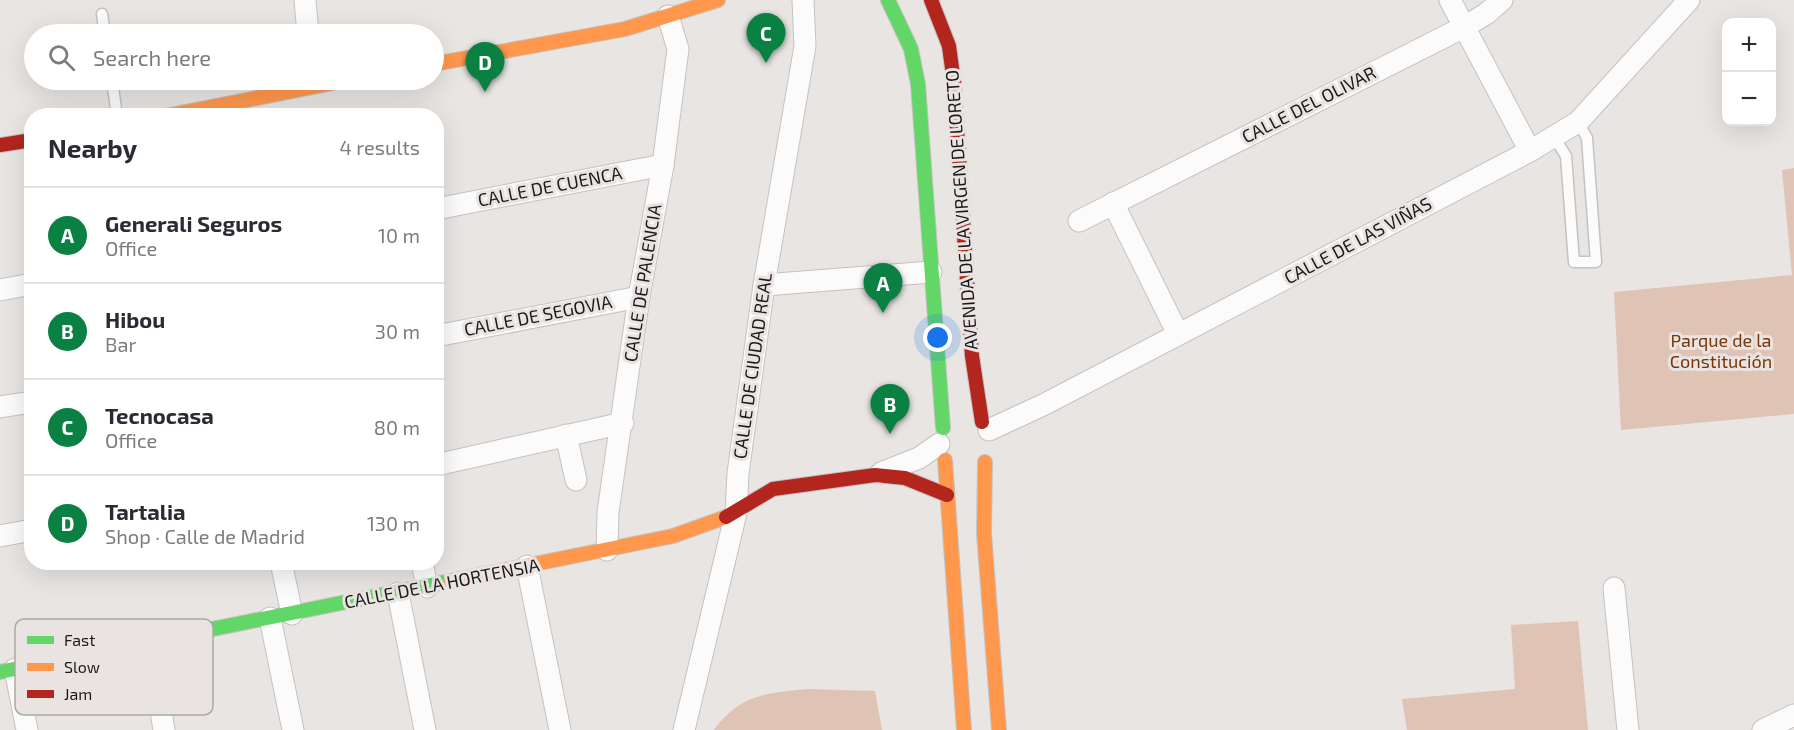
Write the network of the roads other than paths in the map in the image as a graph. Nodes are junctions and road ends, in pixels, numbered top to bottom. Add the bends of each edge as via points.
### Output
1 (305, 0) edge
2 (803, 0) edge
3 (888, 0) edge
4 (931, 0) edge
5 (1450, 0) edge
6 (1502, 0) edge
7 (1689, 0) edge
8 (713, 1) edge
9 (102, 14) dead end
10 (668, 16) junction
11 (104, 24) edge
12 (307, 24) edge
13 (1464, 27) junction
14 (444, 62) edge
15 (113, 90) edge
16 (284, 90) edge
17 (116, 108) edge
18 (202, 108) edge
19 (1578, 122) junction
20 (1554, 137) junction
21 (24, 141) edge
22 (0, 145) edge
23 (1530, 151) junction
24 (663, 165) junction
25 (1113, 204) junction
26 (444, 207) edge
27 (1079, 221) dead end
28 (931, 272) junction
29 (764, 285) junction
30 (24, 286) edge
31 (0, 290) edge
32 (639, 297) junction
33 (444, 334) edge
34 (1178, 334) junction
35 (24, 403) edge
36 (0, 407) edge
37 (623, 423) junction
38 (986, 426) junction
39 (567, 435) junction
40 (942, 444) junction
41 (444, 463) edge
42 (975, 467) junction
43 (875, 475) junction
44 (905, 478) junction
45 (576, 480) dead end
46 (947, 495) junction
47 (736, 513) junction
48 (24, 532) edge
49 (0, 536) edge
50 (607, 550) junction
51 (527, 566) junction
52 (283, 570) edge
53 (424, 570) edge
54 (427, 587) junction
55 (1614, 588) dead end
56 (398, 592) junction
57 (292, 614) junction
58 (270, 618) junction
59 (213, 629) edge
60 (8, 670) edge
61 (15, 692) edge
62 (22, 715) edge
63 (162, 715) edge
64 (1794, 716) edge
65 (27, 730) edge
66 (164, 730) edge
67 (293, 730) edge
68 (425, 730) edge
69 (560, 730) edge
70 (684, 730) edge
71 (964, 730) edge
72 (999, 730) edge
73 (1628, 730) edge
74 (1763, 730) edge

1 - 12 street
2 - 29 street, CALLE DE CIUDAD REAL via 805,46
3 - 28 street, AVENIDA DE LA VIRGEN DE LORETO via 911,50 918,84
4 - 38 street, AVENIDA DE LA VIRGEN DE LORETO via 949,46 954,83 972,356
5 - 13 street
6 - 13 street, CALLE DEL OLIVAR
7 - 19 street, CALLE DE LAS VIÑAS
8 - 10 street
9 - 11 lane
10 - 14 street via 625,29
10 - 24 street, CALLE DE PALENCIA via 678,49
13 - 23 street
13 - 25 street, CALLE DEL OLIVAR
15 - 17 lane
16 - 18 street
19 - 20 street, CALLE DE LAS VIÑAS
19 - 20 lane via 1587,138 1596,262 1575,262 1566,156
20 - 23 street, CALLE DE LAS VIÑAS
21 - 22 street
23 - 34 street, CALLE DE LAS VIÑAS
24 - 26 street, CALLE DE CUENCA
24 - 32 street, CALLE DE PALENCIA
25 - 27 street, CALLE DEL OLIVAR
25 - 34 street
28 - 29 street
28 - 40 street, AVENIDA DE LA VIRGEN DE LORETO
29 - 47 street, CALLE DE CIUDAD REAL
30 - 31 street
32 - 33 street, CALLE DE SEGOVIA
32 - 37 street, CALLE DE PALENCIA
34 - 38 street, CALLE DE LAS VIÑAS via 1045,404
35 - 36 street
37 - 39 street
37 - 50 street, CALLE DE PALENCIA via 608,512
38 - 40 street via 972,417 951,420
38 - 42 street, AVENIDA DE LA VIRGEN DE LORETO via 992,446
39 - 41 street
39 - 45 street
40 - 42 street via 954,467
40 - 43 street, CALLE DE LA HORTENSIA via 919,458
40 - 44 street, CALLE DE LA HORTENSIA via 932,470
40 - 46 street, AVENIDA DE LA VIRGEN DE LORETO
42 - 72 street, AVENIDA DE LA VIRGEN DE LORETO
43 - 44 street, CALLE DE LA HORTENSIA
43 - 47 street, CALLE DE LA HORTENSIA via 773,489
44 - 46 street, CALLE DE LA HORTENSIA
46 - 71 street, AVENIDA DE LA VIRGEN DE LORETO
47 - 50 street, CALLE DE LA HORTENSIA via 673,536
47 - 70 street, CALLE DE CIUDAD REAL
48 - 49 street
50 - 51 street, CALLE DE LA HORTENSIA
51 - 54 street, CALLE DE LA HORTENSIA
51 - 69 street
52 - 57 street
53 - 54 street
54 - 56 street, CALLE DE LA HORTENSIA
55 - 73 street
56 - 57 street, CALLE DE LA HORTENSIA
56 - 68 street
57 - 58 street, CALLE DE LA HORTENSIA
58 - 59 street, CALLE DE LA HORTENSIA
58 - 67 street
60 - 61 street
62 - 65 street
63 - 66 street
64 - 74 street

